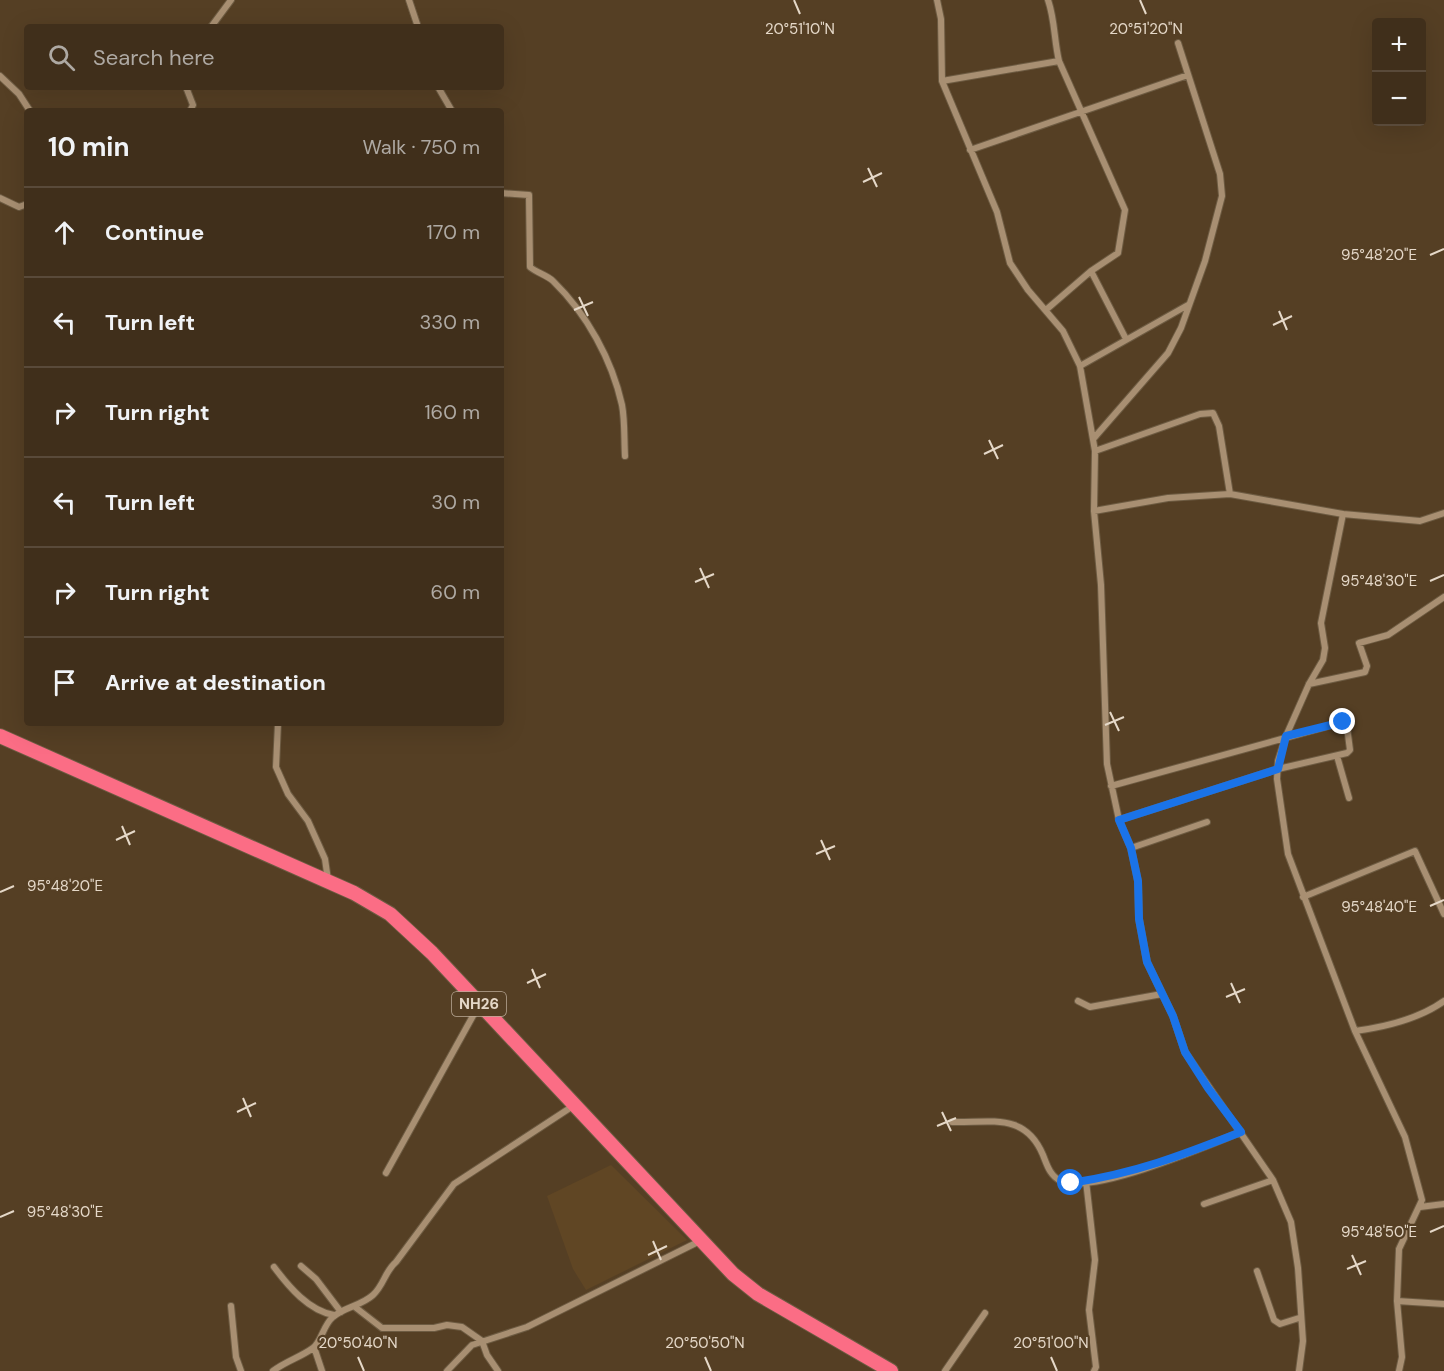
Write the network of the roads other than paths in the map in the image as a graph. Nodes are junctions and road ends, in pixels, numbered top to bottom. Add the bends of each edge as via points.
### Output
1 (231, 0) edge
2 (409, 0) edge
3 (937, 0) edge
4 (1048, 0) edge
5 (213, 24) edge
6 (417, 24) edge
7 (1178, 43) dead end
8 (1059, 61) junction
9 (1188, 75) junction
10 (0, 76) edge
11 (942, 81) junction
12 (187, 90) edge
13 (440, 90) edge
14 (28, 108) edge
15 (192, 108) edge
16 (450, 108) edge
17 (1081, 112) junction
18 (970, 150) junction
19 (504, 193) edge
20 (0, 198) edge
21 (24, 205) edge
22 (1091, 271) junction
23 (1188, 305) junction
24 (1047, 309) junction
25 (1126, 339) junction
26 (1080, 366) junction
27 (1094, 438) junction
28 (1095, 451) junction
29 (625, 456) dead end
30 (1230, 494) junction
31 (1094, 511) junction
32 (1444, 513) edge
33 (1343, 514) junction
34 (1444, 597) edge
35 (1309, 684) junction
36 (278, 726) edge
37 (0, 736) edge
38 (1286, 736) junction
39 (1337, 756) junction
40 (1278, 769) junction
41 (1111, 786) junction
42 (1349, 798) dead end
43 (1119, 820) junction
44 (1207, 822) dead end
45 (1131, 848) junction
46 (328, 880) junction
47 (1303, 897) junction
48 (1444, 914) edge
49 (1162, 994) junction
50 (1078, 1001) dead end
51 (1444, 1001) edge
52 (479, 1005) junction
53 (1355, 1031) junction
54 (573, 1106) junction
55 (952, 1122) dead end
56 (1241, 1132) junction
57 (386, 1173) dead end
58 (1273, 1180) junction
59 (1086, 1181) junction
60 (1204, 1204) dead end
61 (1444, 1204) edge
62 (1420, 1207) junction
63 (701, 1241) junction
64 (301, 1266) dead end
65 (274, 1267) dead end
66 (1257, 1271) dead end
67 (1397, 1301) junction
68 (1444, 1304) edge
69 (231, 1306) dead end
70 (355, 1307) junction
71 (341, 1312) junction
72 (985, 1313) dead end
73 (334, 1316) junction
74 (1299, 1318) junction
75 (482, 1341) junction
76 (314, 1347) junction
77 (241, 1371) edge
78 (273, 1371) edge
79 (322, 1371) edge
80 (447, 1371) edge
81 (498, 1371) edge
82 (891, 1371) edge
83 (945, 1371) edge
84 (1094, 1371) edge
85 (1299, 1371) edge
86 (1399, 1371) edge

1 - 5 street
2 - 6 street
3 - 11 street
4 - 8 street
7 - 9 street
8 - 11 street
8 - 17 street
9 - 17 street
9 - 23 street via 1220,174 1222,196 1205,261
10 - 14 street
11 - 18 street
12 - 15 street
13 - 16 street
17 - 18 street
17 - 22 street via 1125,210 1118,253
18 - 24 street via 997,212 1010,263
19 - 29 street via 529,195 530,267 551,279 578,311 611,365 622,407
20 - 21 street via 19,207
22 - 24 street
22 - 25 street
23 - 25 street
23 - 27 street via 1168,352
24 - 26 street
25 - 26 street
26 - 27 street
27 - 28 street
28 - 30 street via 1213,412 1219,426
28 - 31 street
30 - 31 street via 1168,498
30 - 33 street
31 - 41 street
32 - 33 street via 1420,521
33 - 35 street via 1321,623 1323,660
34 - 35 street via 1388,635 1359,643 1367,666 1365,672
35 - 38 street
36 - 46 street via 276,767 288,794 308,821 325,859
37 - 46 highway, NH26
38 - 39 street via 1343,722 1350,750
38 - 40 street
38 - 41 street
39 - 40 street
39 - 42 street
40 - 43 street
40 - 47 street via 1288,854
41 - 43 street
43 - 45 street
44 - 45 street
45 - 49 street via 1147,962
46 - 52 highway, NH26 via 374,903 405,926
47 - 48 street via 1415,851
47 - 53 street
49 - 50 street via 1090,1007
49 - 56 street via 1185,1052
51 - 53 street via 1430,1011
52 - 54 highway, NH26
52 - 57 street
53 - 62 street via 1405,1137 1422,1200
54 - 63 highway, NH26
54 - 70 street via 453,1184 389,1268 382,1285
55 - 59 street via 1021,1126 1059,1180
56 - 58 street
56 - 59 street via 1161,1164
58 - 60 street
58 - 74 street via 1291,1222 1298,1268
59 - 84 street via 1095,1260 1089,1300
61 - 62 street
62 - 67 street via 1399,1249
63 - 75 street via 527,1327
63 - 82 highway, NH26 via 758,1294
64 - 71 street
65 - 73 street via 309,1304
66 - 74 street via 1274,1320 1280,1324
67 - 68 street
67 - 86 street via 1402,1357
69 - 77 street
70 - 71 street
70 - 75 street via 382,1328 447,1325 462,1327
71 - 73 street
72 - 83 street
73 - 76 street
74 - 85 street via 1303,1341
75 - 80 street via 472,1345
75 - 81 street
76 - 78 street
76 - 79 street

